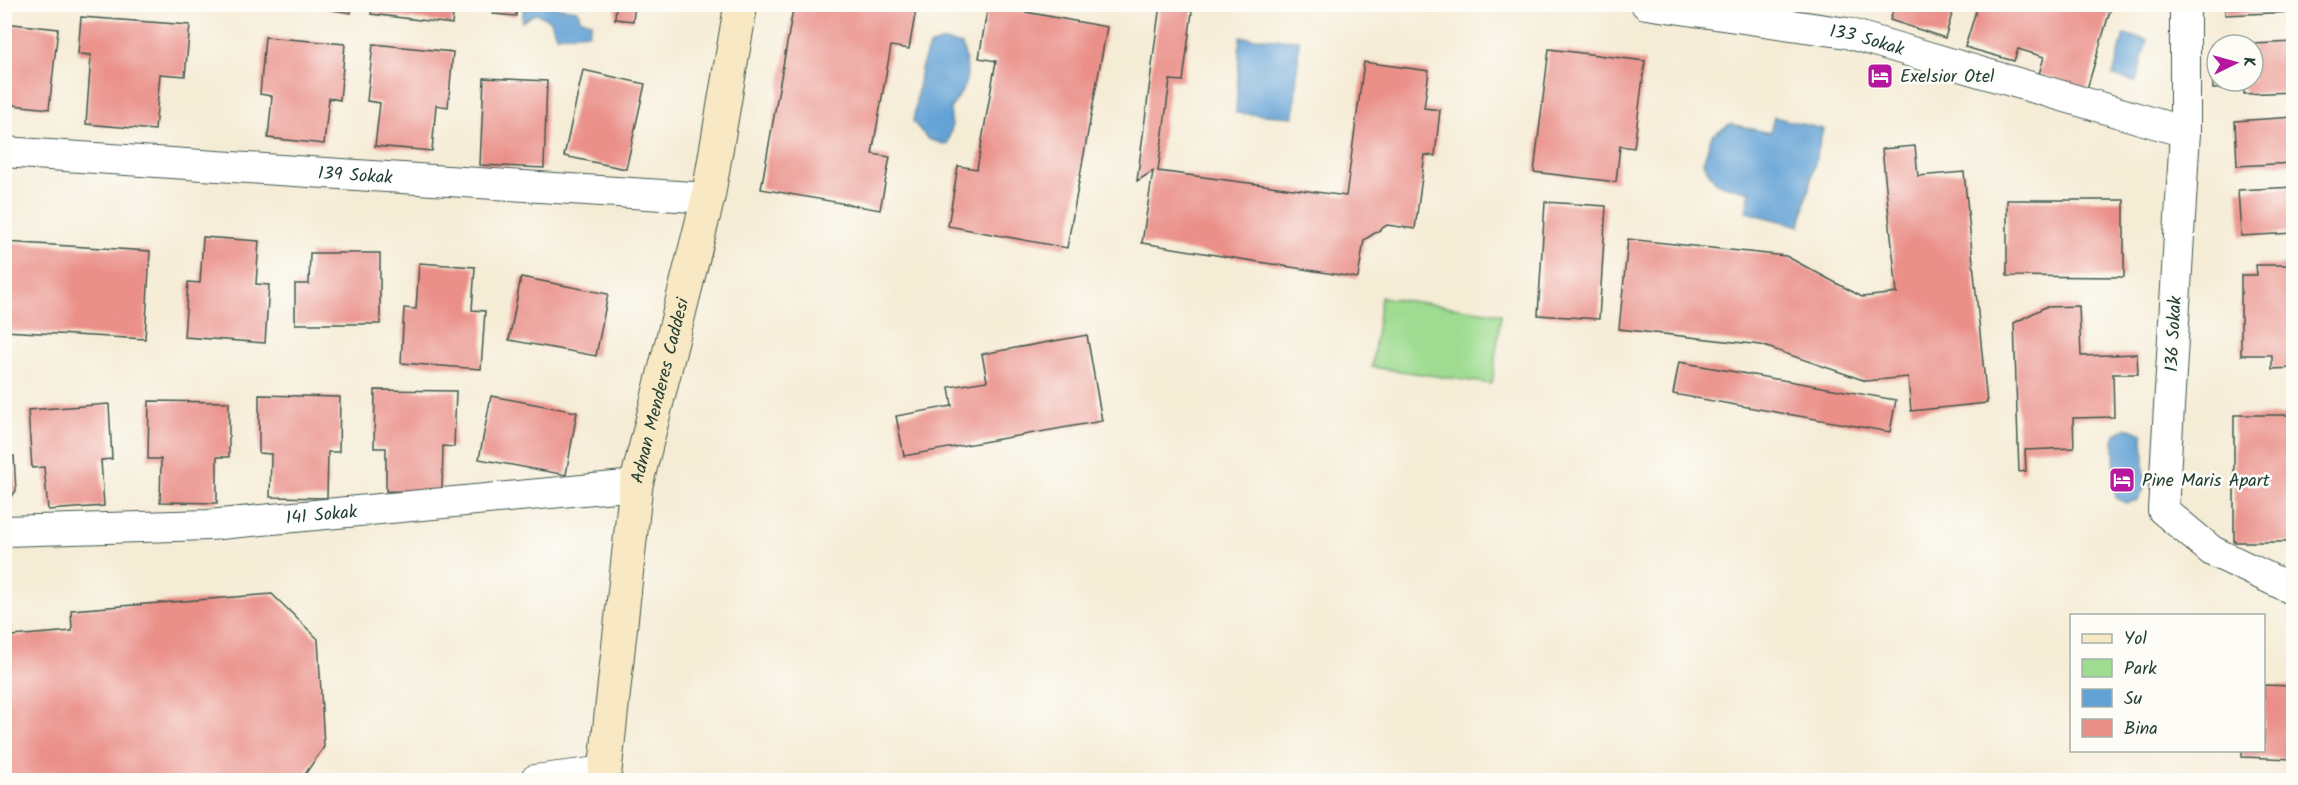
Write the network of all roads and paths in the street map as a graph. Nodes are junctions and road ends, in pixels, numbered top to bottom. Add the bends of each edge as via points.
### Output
1 (741, 4) edge
2 (1646, 4) edge
3 (2185, 4) edge
4 (2185, 132) junction
5 (4, 152) edge
6 (708, 198) junction
7 (636, 485) junction
8 (4, 531) edge
9 (2294, 590) edge
10 (605, 776) edge
11 (535, 780) edge

1 - 6 street, Adnan Menderes Caddesi
2 - 4 street, 133 Sokak via 1847,33
3 - 4 street, 136 Sokak
4 - 9 street, 136 Sokak via 2163,510 2212,552
5 - 6 street, 139 Sokak
6 - 7 street, Adnan Menderes Caddesi
7 - 8 street, 141 Sokak via 208,525
7 - 10 street, Adnan Menderes Caddesi
10 - 11 street

